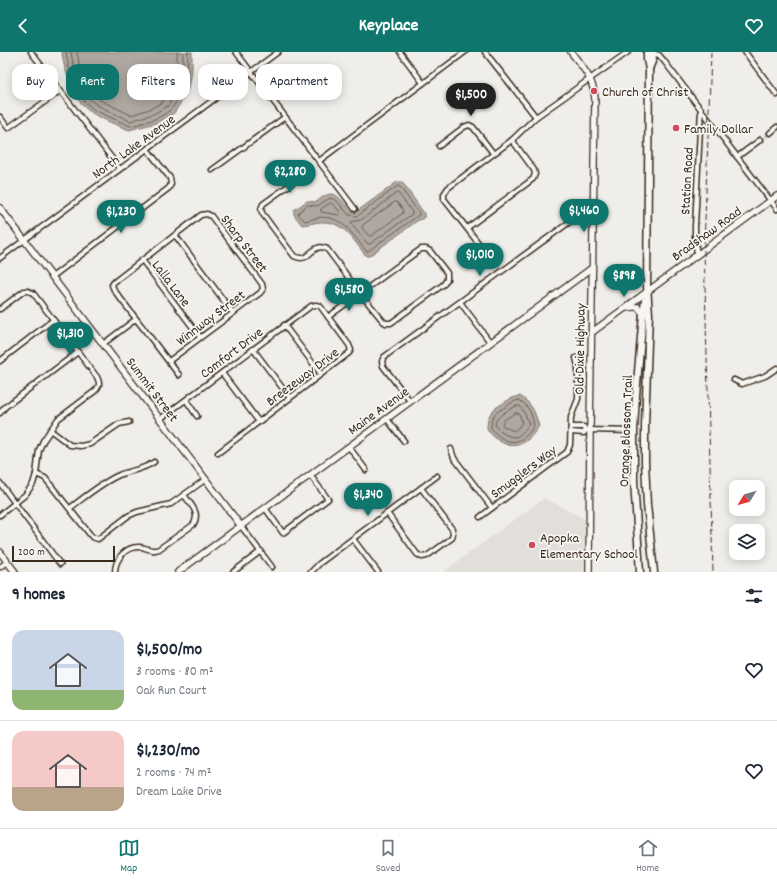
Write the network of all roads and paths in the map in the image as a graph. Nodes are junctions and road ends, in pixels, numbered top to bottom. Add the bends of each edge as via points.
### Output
1 (31, 52) edge
2 (236, 52) edge
3 (278, 52) edge
4 (400, 52) edge
5 (465, 52) edge
6 (485, 52) edge
7 (571, 52) edge
8 (628, 52) edge
9 (651, 52) edge
10 (745, 52) edge
11 (252, 72) junction
12 (590, 78) junction
13 (423, 83) junction
14 (60, 91) junction
15 (777, 95) edge
16 (701, 109) junction
17 (0, 117) edge
18 (285, 117) junction
19 (536, 117) junction
20 (777, 127) edge
21 (770, 133) tunnel mouth
22 (512, 140) junction
23 (760, 140) tunnel mouth
24 (440, 146) dead end
25 (147, 149) junction
26 (493, 154) junction
27 (737, 157) junction
28 (319, 161) junction
29 (120, 169) junction
30 (212, 170) dead end
31 (310, 171) dead end
32 (777, 196) edge
33 (770, 200) junction
34 (593, 205) junction
35 (0, 208) edge
36 (355, 209) dead end
37 (777, 209) edge
38 (467, 228) junction
39 (175, 235) junction
40 (24, 240) junction
41 (488, 251) dead end
42 (697, 254) junction
43 (0, 258) edge
44 (142, 260) junction
45 (592, 268) junction
46 (52, 276) junction
47 (263, 289) joint
48 (647, 292) junction
49 (360, 293) junction
50 (460, 302) junction
51 (316, 305) joint
52 (625, 308) junction
53 (0, 309) edge
54 (233, 313) junction
55 (643, 314) junction
56 (328, 317) junction
57 (136, 319) junction
58 (53, 320) junction
59 (284, 325) junction
60 (591, 333) junction
61 (200, 337) junction
62 (490, 342) junction
63 (103, 344) junction
64 (254, 349) junction
65 (78, 352) junction
66 (576, 358) dead end
67 (0, 361) edge
68 (169, 361) junction
69 (777, 368) edge
70 (222, 373) junction
71 (321, 374) junction
72 (179, 375) dead end
73 (734, 380) dead end
74 (290, 398) junction
75 (186, 400) junction
76 (410, 401) junction
77 (635, 411) junction
78 (0, 413) edge
79 (197, 416) dead end
80 (160, 419) junction
81 (387, 419) junction
82 (129, 422) dead end
83 (259, 422) junction
84 (645, 426) junction
85 (571, 427) junction
86 (579, 427) junction
87 (50, 430) junction
88 (588, 430) junction
89 (634, 430) junction
90 (571, 432) junction
91 (579, 433) junction
92 (404, 441) dead end
93 (645, 445) junction
94 (349, 447) junction
95 (451, 449) dead end
96 (218, 452) dead end
97 (154, 462) dead end
98 (366, 470) dead end
99 (36, 474) junction
100 (310, 475) junction
101 (437, 476) dead end
102 (206, 479) junction
103 (0, 483) edge
104 (421, 488) junction
105 (184, 495) junction
106 (15, 504) junction
107 (70, 508) junction
108 (265, 508) junction
109 (492, 508) junction
110 (387, 513) junction
111 (0, 515) edge
112 (480, 517) dead end
113 (241, 526) junction
114 (353, 539) junction
115 (261, 551) junction
116 (0, 552) edge
117 (7, 562) junction
118 (60, 564) dead end
119 (0, 567) edge
120 (272, 567) dead end
121 (15, 572) edge
122 (115, 572) edge
123 (178, 572) edge
124 (233, 572) edge
125 (311, 572) edge
126 (378, 572) edge
127 (589, 572) edge
128 (640, 572) edge
129 (654, 572) edge

1 - 14 street
2 - 11 street
3 - 11 street, North Lake Avenue
4 - 13 street
5 - 13 street
6 - 19 street
7 - 12 street
8 - 12 street
9 - 16 street via 662,58
9 - 48 main road, Orange Blossom Trail via 647,60
10 - 15 street
11 - 18 street
11 - 25 street, North Lake Avenue
12 - 19 street
12 - 34 street, Old Dixie Highway via 595,99
13 - 28 street
14 - 17 street via 8,128
14 - 29 street
16 - 27 street
16 - 42 street, Station Road via 695,226
18 - 28 street
18 - 30 street
19 - 22 street
20 - 21 street
22 - 26 street
22 - 38 street via 534,170 533,180
23 - 27 street
24 - 26 street via 469,125
25 - 29 street, North Lake Avenue
25 - 46 street via 170,178 169,188
26 - 38 street via 448,188 444,194 444,199
27 - 33 street
28 - 36 street
29 - 40 street, North Lake Avenue
31 - 49 street via 263,204 262,213 294,256 299,259 318,247 328,249
32 - 33 street, Bradshaw Road
33 - 37 street
33 - 42 street, Bradshaw Road
34 - 45 street, Old Dixie Highway
34 - 50 street
35 - 40 street, Summit Street
38 - 41 street via 483,250
39 - 44 street
39 - 47 street, Sharp Street via 201,215 211,216 262,284
39 - 54 street
40 - 43 street, North Lake Avenue
40 - 46 street, Summit Street
42 - 48 street, Bradshaw Road
44 - 57 street via 112,285
44 - 61 street, Lalla Lane
45 - 60 street, Old Dixie Highway
45 - 62 street, Maine Avenue
46 - 63 street, Summit Street
47 - 54 street, Winnway Street
48 - 52 street, Bradshaw Road
48 - 55 main road, Orange Blossom Trail
48 - 84 main road, Orange Blossom Trail via 649,314
49 - 49 street via 421,249 430,251 447,273 444,284 391,323 382,321
49 - 56 street
50 - 62 street
50 - 76 street via 384,357 383,366
51 - 56 street, Breezeway Drive via 320,306
51 - 59 street, Comfort Drive via 310,306
52 - 55 street via 638,307
52 - 60 street, Bradshaw Road
53 - 58 street via 22,292 30,291
54 - 61 street, Winnway Street
55 - 77 main road, Orange Blossom Trail
56 - 71 street, Breezeway Drive via 351,350
57 - 63 street
57 - 68 street
58 - 65 street
58 - 67 street
59 - 64 street, Comfort Drive
59 - 71 street
60 - 88 street, Old Dixie Highway
61 - 68 street, Winnway Street
62 - 76 street, Maine Avenue
63 - 80 street, Summit Street
64 - 70 street, Comfort Drive
64 - 74 street
65 - 78 street
65 - 87 street via 97,377 99,387 58,419
66 - 85 street, Smugglers Way via 578,399 571,417
68 - 72 street
69 - 73 street via 765,376 742,384
70 - 75 street, Comfort Drive
70 - 83 street
71 - 74 street, Breezeway Drive
74 - 83 street, Breezeway Drive
75 - 79 street
75 - 80 street, Comfort Drive
76 - 81 street, Maine Avenue
77 - 84 main road
77 - 89 main road, Orange Blossom Trail
80 - 102 street, Summit Street
81 - 92 street
81 - 94 street, Maine Avenue
82 - 87 street via 119,424 90,444 81,446 70,445
83 - 96 street, Breezeway Drive
84 - 93 main road, Orange Blossom Trail
85 - 86 street
85 - 90 street, Smugglers Way
86 - 88 street
86 - 91 street
87 - 99 street via 39,450
88 - 89 street
88 - 91 street
88 - 127 street, Old Dixie Highway
89 - 93 main road via 640,434
89 - 128 main road, Orange Blossom Trail via 634,481
90 - 91 street
90 - 109 street, Smugglers Way via 567,452
93 - 129 main road, Orange Blossom Trail via 647,505
94 - 98 street
94 - 100 street, Maine Avenue
95 - 109 street, Smugglers Way via 454,458
97 - 107 street via 148,467 120,474
99 - 106 street via 33,484
99 - 107 street via 45,478
100 - 108 street, Maine Avenue
100 - 108 street via 328,499 283,533
101 - 104 street
102 - 105 street
102 - 113 street, Summit Street
103 - 106 street
104 - 110 street
104 - 110 street via 452,528 453,533 452,538 428,556 422,557 418,554
105 - 107 street via 171,504 128,516 98,538 92,537
105 - 122 street via 196,514 193,525 159,549 140,547 126,551 120,556
106 - 111 street
106 - 118 street
108 - 113 street, Maine Avenue
109 - 112 street, Smugglers Way
110 - 114 street
113 - 115 street, Summit Street
113 - 123 street, Maine Avenue
114 - 125 street
114 - 126 street
115 - 120 street, Summit Street
115 - 124 street
116 - 117 street
117 - 119 street
117 - 121 street

